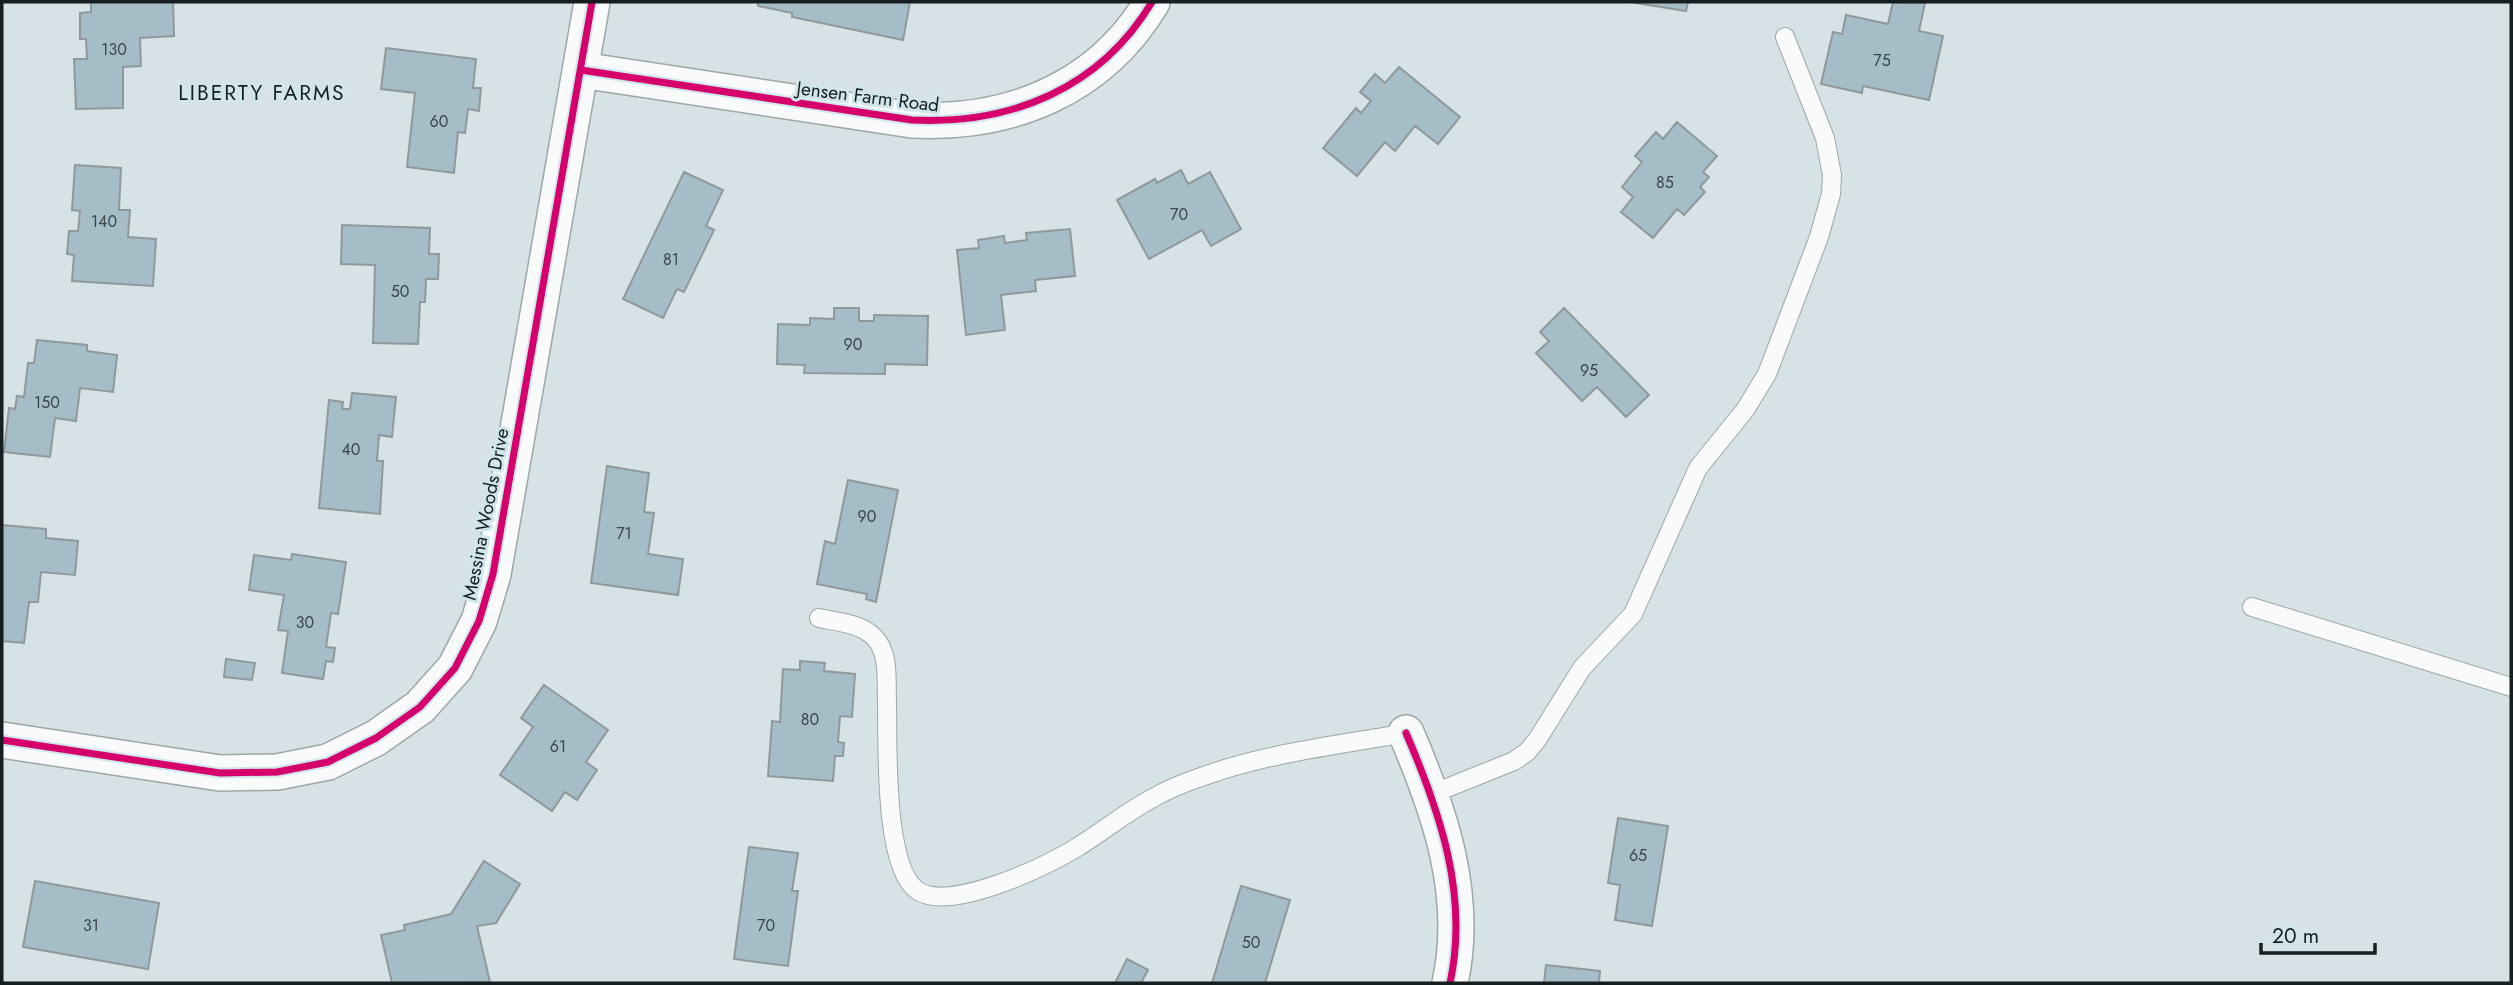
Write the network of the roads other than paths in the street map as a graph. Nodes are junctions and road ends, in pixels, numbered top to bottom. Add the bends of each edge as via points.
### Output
1 (592, 2) edge
2 (1152, 2) edge
3 (1785, 37) dead end
4 (581, 70) junction
5 (2252, 607) dead end
6 (819, 618) dead end
7 (2511, 687) edge
8 (1406, 733) joint
9 (2, 740) edge
10 (1432, 794) junction
11 (1450, 983) edge

1 - 4 street, Messina Woods Drive
2 - 4 street, Jensen Farm Road via 1112,54 1066,87 1008,111 956,120 912,120
3 - 10 lane via 1825,138 1831,194 1767,374 1745,410 1698,468 1633,614 1582,668 1537,740 1514,761
4 - 9 street, Messina Woods Drive via 493,574 479,621 455,668 420,707 376,738 328,762 276,772 220,773
5 - 7 lane
6 - 8 lane via 863,630 881,647 896,852 908,883 920,893 967,894 1025,873 1076,848 1151,799 1228,768
8 - 10 street
10 - 11 street via 1454,890

